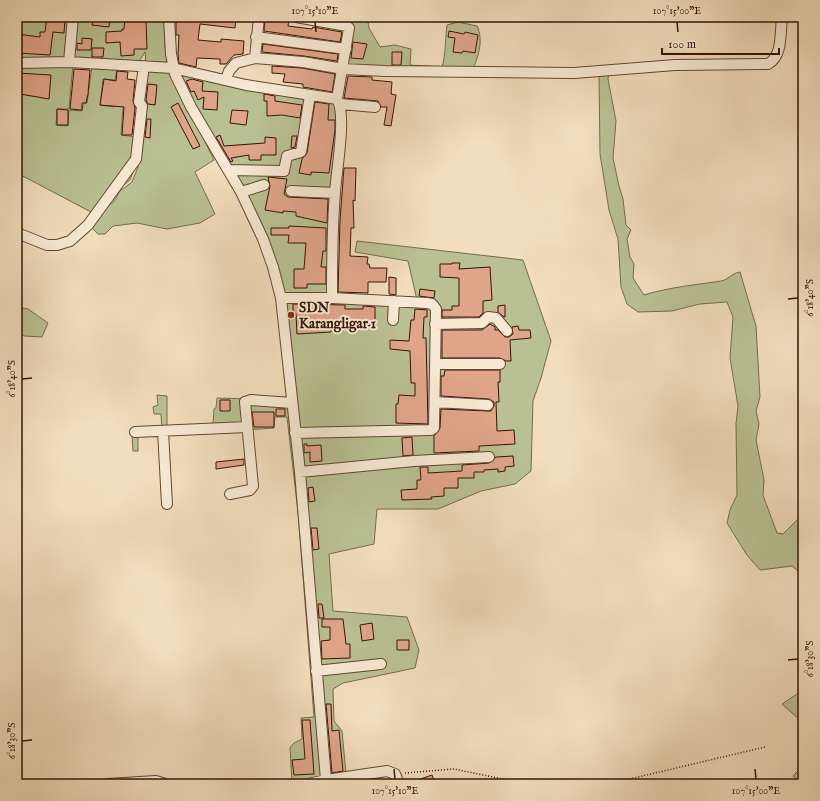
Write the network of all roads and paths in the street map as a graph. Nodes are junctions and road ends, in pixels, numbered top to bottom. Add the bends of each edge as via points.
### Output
1 (73, 17) edge
2 (169, 17) edge
3 (259, 17) edge
4 (296, 17) edge
5 (782, 17) edge
6 (256, 37) junction
7 (346, 49) junction
8 (255, 58) junction
9 (69, 62) junction
10 (17, 63) edge
11 (144, 66) junction
12 (168, 68) junction
13 (342, 69) junction
14 (226, 79) junction
15 (310, 95) junction
16 (338, 101) junction
17 (375, 107) dead end
18 (228, 170) junction
19 (264, 185) dead end
20 (291, 191) dead end
21 (241, 192) junction
22 (334, 193) junction
23 (17, 232) edge
24 (281, 298) junction
25 (332, 298) junction
26 (394, 301) junction
27 (393, 320) dead end
28 (435, 324) junction
29 (507, 331) dead end
30 (435, 364) junction
31 (500, 364) dead end
32 (435, 402) junction
33 (292, 403) junction
34 (488, 405) dead end
35 (247, 427) junction
36 (163, 431) junction
37 (135, 432) dead end
38 (296, 433) junction
39 (489, 457) dead end
40 (300, 472) junction
41 (230, 494) dead end
42 (167, 504) dead end
43 (381, 664) dead end
44 (316, 671) junction
45 (765, 747) dead end
46 (397, 779) edge
47 (326, 780) junction
48 (108, 784) edge
49 (166, 784) edge
50 (308, 784) edge
51 (557, 784) edge
52 (582, 784) edge

1 - 9 street
2 - 12 street via 171,54
3 - 6 street
4 - 7 street via 348,26
5 - 13 street via 779,50 776,58 768,64 675,65 574,73
6 - 7 street
6 - 8 street
7 - 13 street
8 - 13 street via 304,62
8 - 14 street via 236,63
9 - 10 street
9 - 11 street
11 - 12 street
11 - 23 street via 136,159 101,209 78,235 58,245 47,245
12 - 14 street
12 - 18 street
13 - 16 street
14 - 15 street via 246,85
15 - 16 street
15 - 18 street via 301,152 287,156 284,171
16 - 17 street
16 - 22 street via 341,124
18 - 21 street
19 - 21 street
20 - 22 street
21 - 24 street via 264,239
22 - 25 street
24 - 25 street
24 - 33 street
25 - 26 street
26 - 27 street
26 - 28 street via 432,304 436,309
28 - 29 street via 482,323 486,318 494,318 498,319
28 - 30 street
30 - 31 street
30 - 32 street
32 - 34 street
32 - 38 street via 435,427 431,430
33 - 35 street via 247,400 244,404
33 - 38 street
35 - 36 street
35 - 41 street via 252,488
36 - 37 street
36 - 42 street
38 - 40 street
39 - 40 street
40 - 44 street
43 - 44 street
44 - 47 street
45 - 52 path via 617,782
46 - 47 street via 386,771 378,771
46 - 51 path via 454,769 517,782
47 - 50 street
48 - 49 street via 156,781

